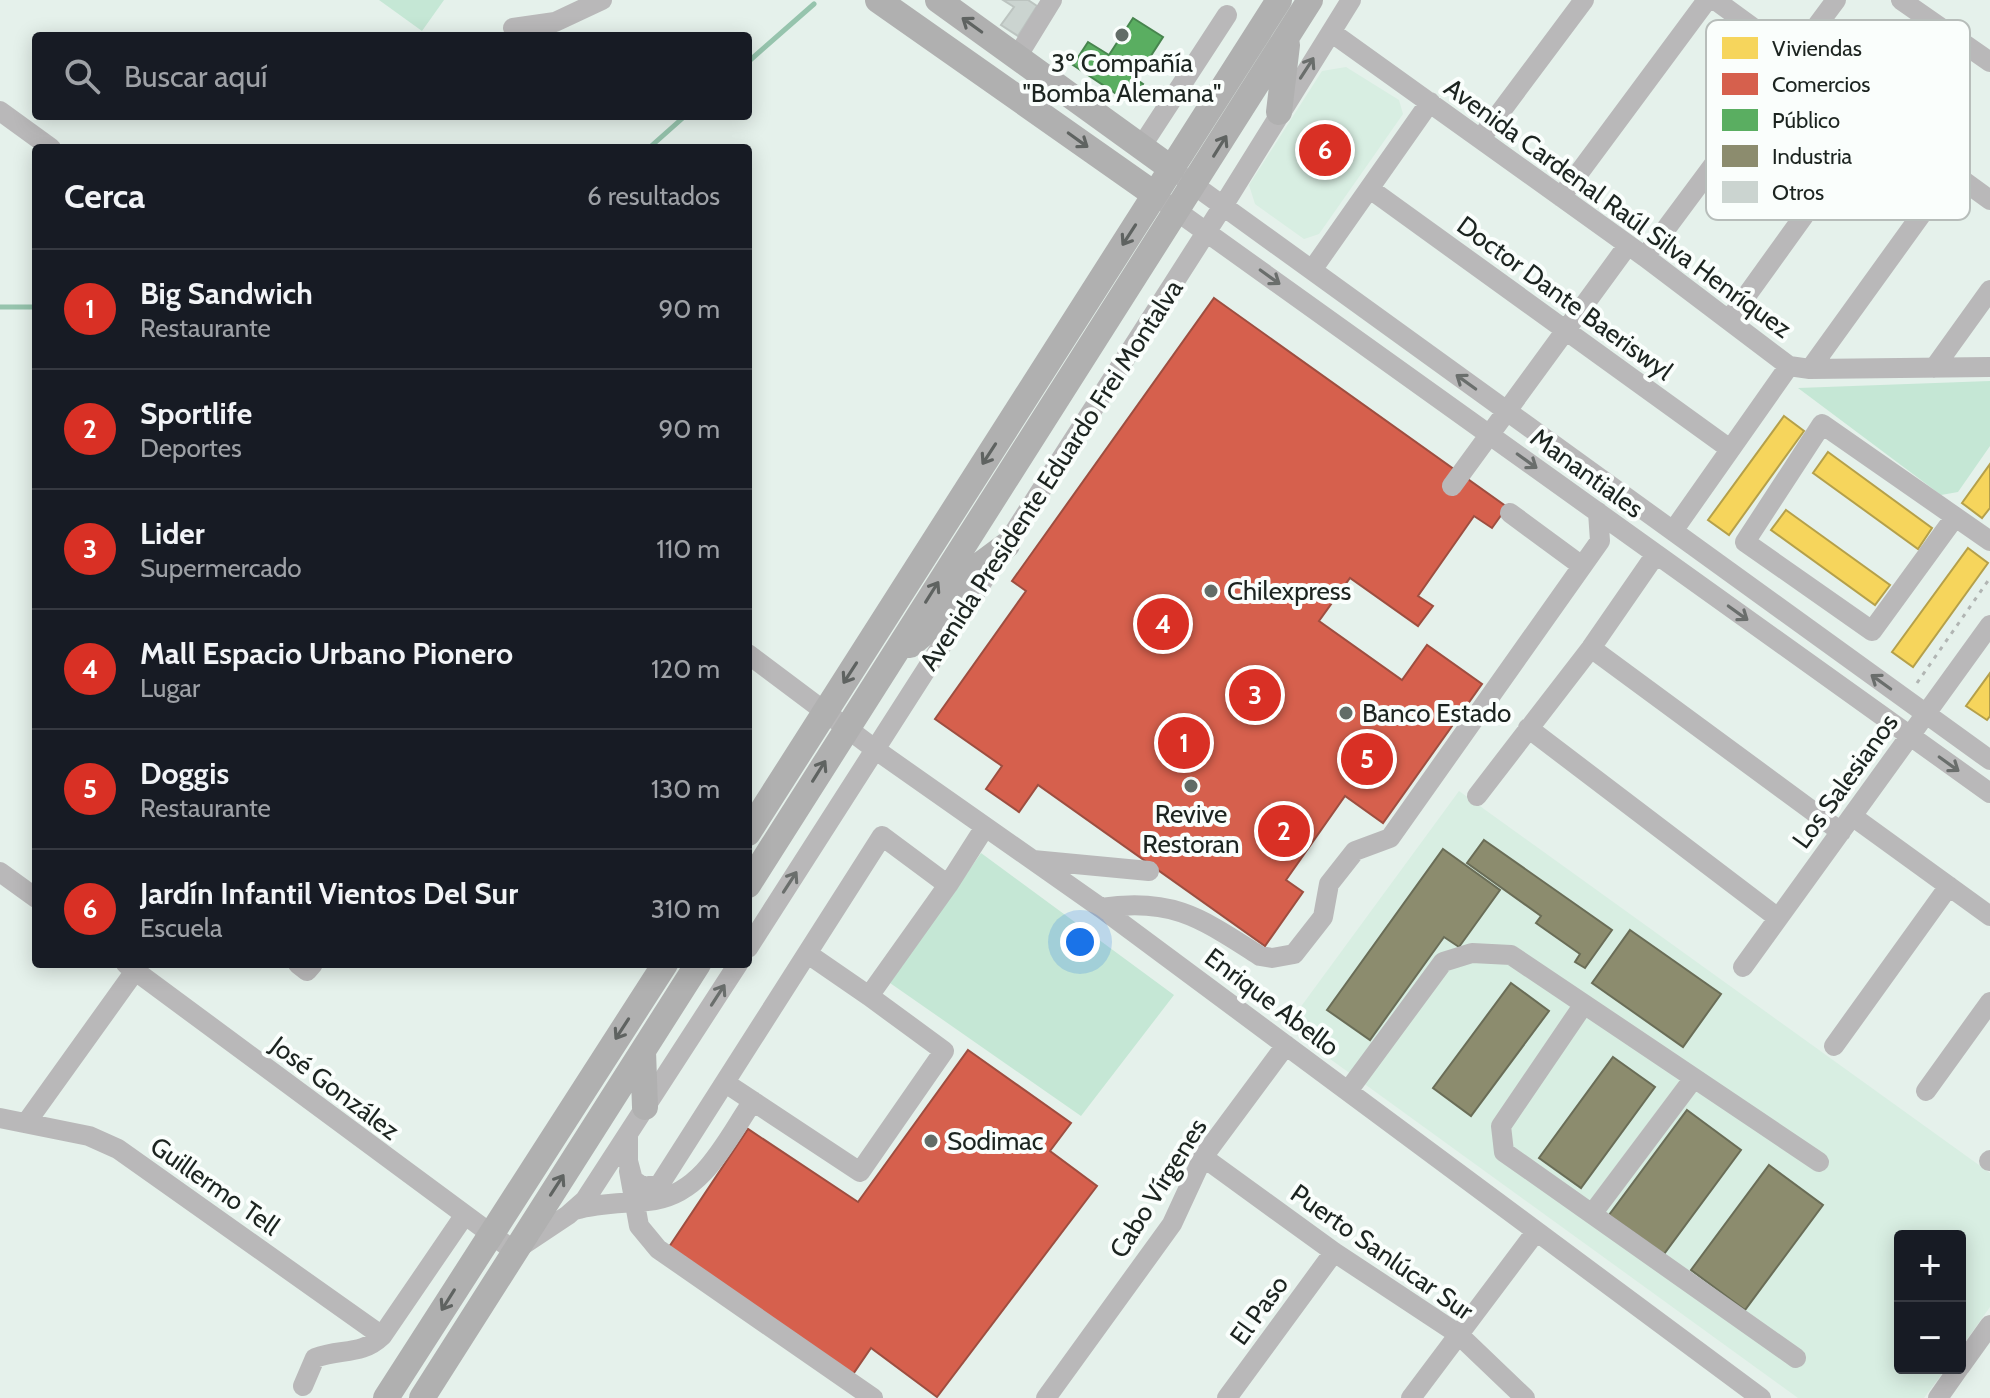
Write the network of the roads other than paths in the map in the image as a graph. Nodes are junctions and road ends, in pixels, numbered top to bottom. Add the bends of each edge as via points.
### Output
1 (602, 0) edge
2 (878, 0) edge
3 (938, 0) edge
4 (1052, 0) edge
5 (1279, 0) edge
6 (1310, 0) edge
7 (1351, 0) edge
8 (1584, 0) edge
9 (1707, 0) edge
10 (1715, 0) edge
11 (1836, 0) edge
12 (1901, 0) edge
13 (1227, 15) dead end
14 (1743, 20) edge
15 (1821, 20) edge
16 (1930, 20) edge
17 (513, 28) dead end
18 (1331, 32) junction
19 (1289, 33) junction
20 (1970, 48) edge
21 (1017, 57) junction
22 (1990, 62) edge
23 (1430, 102) junction
24 (0, 111) edge
25 (1279, 112) junction
26 (1481, 138) junction
27 (45, 144) edge
28 (1141, 147) junction
29 (1172, 169) junction
30 (1706, 175) edge
31 (1970, 185) edge
32 (1195, 186) junction
33 (1370, 189) junction
34 (1154, 194) junction
35 (1561, 197) junction
36 (1990, 200) edge
37 (1223, 206) junction
38 (1178, 211) junction
39 (1801, 220) edge
40 (1917, 220) edge
41 (1207, 232) junction
42 (1628, 245) junction
43 (1645, 257) junction
44 (1312, 270) junction
45 (1990, 290) edge
46 (1729, 320) junction
47 (1566, 331) junction
48 (1789, 366) junction
49 (1990, 367) edge
50 (1934, 368) junction
51 (1810, 369) junction
52 (1508, 412) junction
53 (1490, 435) junction
54 (1730, 449) junction
55 (1452, 486) dead end
56 (1598, 512) junction
57 (1510, 513) dead end
58 (1955, 517) junction
59 (1673, 531) junction
60 (1989, 538) edge
61 (1007, 545) junction
62 (1656, 554) junction
63 (1582, 566) junction
64 (1990, 625) edge
65 (1591, 648) junction
66 (752, 657) edge
67 (891, 658) junction
68 (826, 709) junction
69 (1926, 714) junction
70 (847, 727) junction
71 (1528, 728) junction
72 (1909, 735) junction
73 (876, 750) junction
74 (1990, 760) edge
75 (1990, 793) edge
76 (1477, 796) dead end
77 (1847, 824) junction
78 (752, 827) edge
79 (985, 827) junction
80 (1033, 860) junction
81 (0, 872) edge
82 (752, 879) edge
83 (1065, 882) junction
84 (948, 885) junction
85 (1949, 886) junction
86 (32, 895) edge
87 (1101, 908) junction
88 (1990, 916) edge
89 (1778, 918) junction
90 (752, 942) edge
91 (808, 954) junction
92 (1743, 967) dead end
93 (129, 968) edge
94 (131, 968) edge
95 (662, 968) edge
96 (695, 968) edge
97 (735, 968) edge
98 (869, 996) junction
99 (1990, 1002) edge
100 (1584, 1004) junction
101 (1286, 1045) junction
102 (1834, 1046) dead end
103 (643, 1051) junction
104 (1694, 1078) junction
105 (727, 1084) junction
106 (1348, 1091) junction
107 (1926, 1091) dead end
108 (753, 1101) junction
109 (645, 1107) junction
110 (0, 1118) edge
111 (26, 1123) junction
112 (628, 1135) junction
113 (1203, 1157) junction
114 (1819, 1162) dead end
115 (629, 1171) junction
116 (634, 1201) junction
117 (575, 1210) junction
118 (1592, 1214) junction
119 (464, 1216) junction
120 (1535, 1233) junction
121 (489, 1234) junction
122 (514, 1251) junction
123 (1334, 1252) junction
124 (1990, 1325) edge
125 (1458, 1334) junction
126 (382, 1336) junction
127 (1796, 1358) dead end
128 (1966, 1359) edge
129 (1957, 1374) edge
130 (303, 1386) dead end
131 (1947, 1395) edge
132 (386, 1398) edge
133 (422, 1398) edge
134 (873, 1398) edge
135 (1046, 1398) edge
136 (1227, 1398) edge
137 (1411, 1398) edge
138 (1525, 1398) edge
139 (1761, 1398) edge

1 - 17 street via 555,22
2 -> 34 main road
21 -> 3 main road
4 - 21 street
5 - 29 main road
6 - 19 main road, Avenida Presidente Eduardo Frei Montalva
7 - 18 street, Avenida Presidente Eduardo Frei Montalva
8 - 26 street
9 - 35 street
10 - 14 street
11 - 15 street
12 - 16 street
13 - 28 street
18 - 23 street, Avenida Cardenal Raúl Silva Henríquez
25 -> 18 street, Avenida Presidente Eduardo Frei Montalva
19 - 25 main road
32 -> 19 main road, Avenida Presidente Eduardo Frei Montalva
20 - 22 street
21 - 28 main road
23 - 26 street, Avenida Cardenal Raúl Silva Henríquez
23 - 33 street
24 - 27 street
25 - 37 street, Avenida Presidente Eduardo Frei Montalva
26 - 35 street, Avenida Cardenal Raúl Silva Henríquez
28 - 29 main road
29 - 32 street, Manantiales
29 - 34 main road
30 - 43 street
31 - 36 street
32 - 37 street, Manantiales
32 - 38 main road, Avenida Presidente Eduardo Frei Montalva
33 - 44 street
33 - 47 street, Doctor Dante Baeriswyl
34 - 38 street, Manantiales
34 -> 68 main road
35 - 42 street, Avenida Cardenal Raúl Silva Henríquez
37 - 41 street, Avenida Presidente Eduardo Frei Montalva
37 - 44 street, Manantiales
38 - 41 street, Manantiales
67 -> 38 main road, Avenida Presidente Eduardo Frei Montalva
39 - 46 street
40 - 51 street
41 -> 53 street, Manantiales
41 - 61 street, Avenida Presidente Eduardo Frei Montalva
42 - 43 street, Avenida Cardenal Raúl Silva Henríquez
42 - 47 street
43 - 46 street, Avenida Cardenal Raúl Silva Henríquez
52 -> 44 street, Manantiales
45 - 50 street
46 - 48 street, Avenida Cardenal Raúl Silva Henríquez
47 - 52 street
47 - 54 street, Doctor Dante Baeriswyl
48 - 51 street, Avenida Cardenal Raúl Silva Henríquez
48 - 54 street
49 - 50 street, Avenida Cardenal Raúl Silva Henríquez
50 - 51 street, Avenida Cardenal Raúl Silva Henríquez
52 - 53 street
52 - 59 street, Manantiales
53 - 55 street
53 -> 56 street, Manantiales
54 - 59 street
56 - 62 street, Manantiales
56 - 63 street via 1600,541
57 - 63 street
58 - 58 street via 1822,424 1745,542 1872,631
58 - 60 street
69 -> 59 street, Manantiales
61 - 67 main road via 972,574 922,636
61 - 73 street, Avenida Presidente Eduardo Frei Montalva
62 - 65 street
62 -> 72 street, Manantiales
63 - 87 street via 1390,838 1355,851 1329,884 1323,917 1294,954 1260,956 1194,914 1173,907 1146,903
64 - 69 street, Los Salesianos
65 - 71 street
65 - 77 street
66 - 68 street, Enrique Abello
67 - 70 main road, Avenida Presidente Eduardo Frei Montalva
68 - 70 street, Enrique Abello
68 - 78 main road
69 - 72 street, Los Salesianos
69 - 74 street, Manantiales
70 - 73 street, Enrique Abello
82 -> 70 main road, Avenida Presidente Eduardo Frei Montalva
71 - 76 street
71 - 89 street
72 -> 75 street, Manantiales
72 - 77 street, Los Salesianos
73 - 79 street, Enrique Abello
90 -> 73 street, Avenida Presidente Eduardo Frei Montalva
77 - 85 street
77 - 89 street, Los Salesianos
79 - 80 street, Enrique Abello
79 - 84 street
80 - 83 street, Enrique Abello
80 - 83 street via 1138,870
81 - 86 street
83 - 87 street, Enrique Abello
84 - 91 street via 882,836
84 - 98 street
85 - 88 street
85 - 102 street
87 - 101 street, Enrique Abello
89 - 92 street, Los Salesianos
91 - 98 street
91 - 105 street
93 - 111 street
94 - 119 street, José González
95 -> 121 main road
96 - 103 main road
109 -> 97 street
98 - 108 street via 944,1051 860,1172
99 - 107 street
100 - 104 street
100 - 106 street via 1511,955 1490,951 1455,956 1443,962
100 - 118 street via 1501,1126 1504,1152
101 - 106 street, Enrique Abello
101 - 113 street, Cabo Vírgenes
103 - 109 main road
122 -> 103 main road
104 - 114 street
104 - 118 street
105 - 108 street
105 - 115 street via 660,1184 643,1187
106 - 120 street, Enrique Abello
108 - 116 street via 694,1185 667,1198
109 - 112 street
110 - 111 street, Guillermo Tell
111 - 126 street, Guillermo Tell via 89,1136 118,1149
112 - 115 street
112 - 117 street
113 - 123 street, Puerto Sanlúcar Sur
113 - 135 street, Cabo Vírgenes via 1172,1224
115 - 116 street
116 - 117 street
116 - 134 street via 639,1226 658,1249
117 - 122 street
118 - 127 street
119 - 121 street, José González
119 - 126 street
120 - 125 street
120 - 139 street, Enrique Abello
121 - 122 street, José González
121 -> 132 main road
122 - 133 main road
123 - 125 street, Puerto Sanlúcar Sur
123 - 136 street, El Paso
124 - 128 street
125 - 137 street
125 - 138 street, Puerto Sanlúcar Sur
126 - 130 street via 356,1353 315,1358
129 - 131 street

